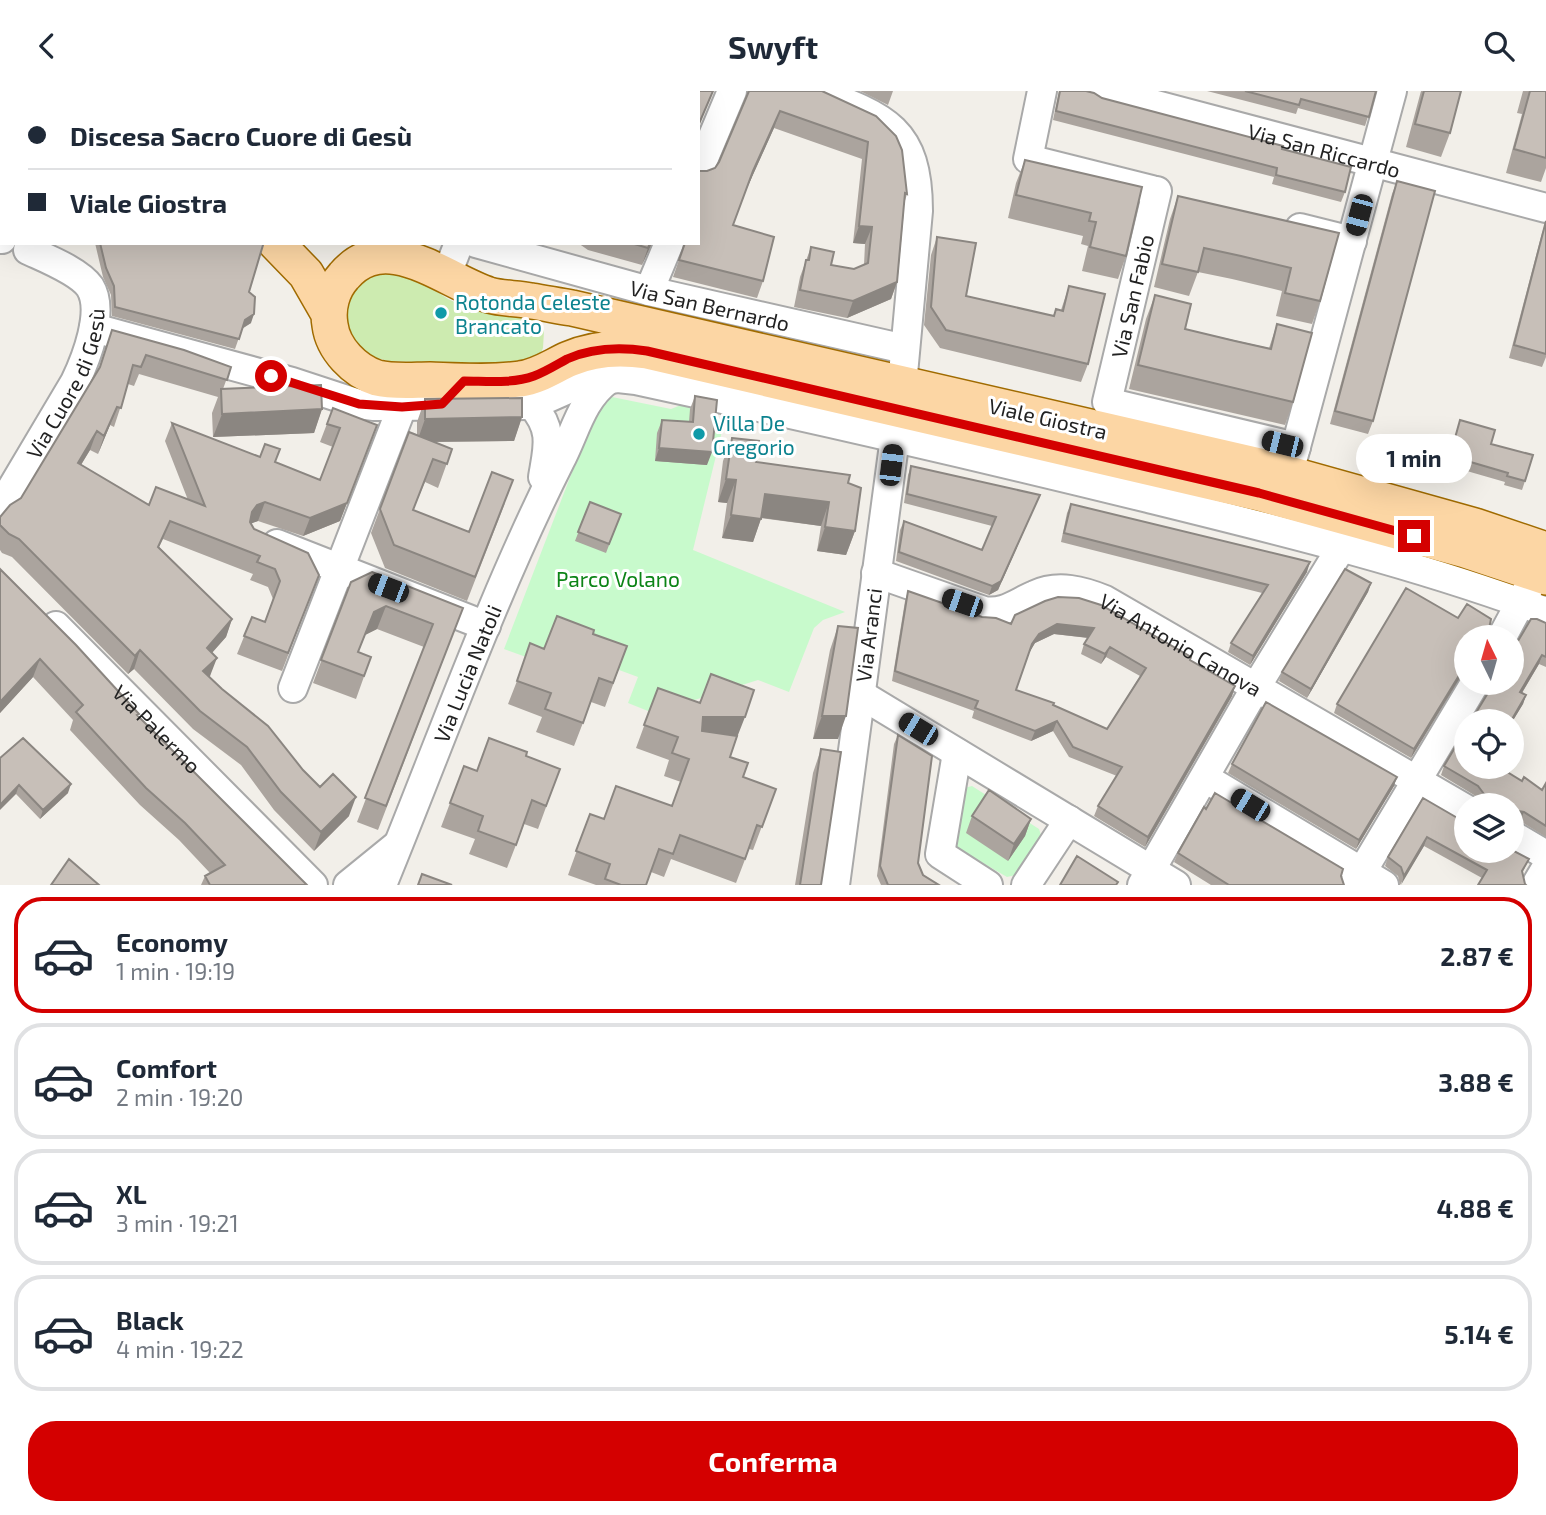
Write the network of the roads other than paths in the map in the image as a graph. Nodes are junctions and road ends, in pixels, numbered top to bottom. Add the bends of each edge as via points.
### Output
1 (732, 91) edge
2 (816, 91) edge
3 (1042, 91) edge
4 (1103, 91) edge
5 (1390, 92) edge
6 (1373, 162) junction
7 (700, 167) edge
8 (1546, 208) edge
9 (1274, 221) edge
10 (1352, 241) junction
11 (24, 245) edge
12 (278, 245) edge
13 (361, 245) edge
14 (483, 245) edge
15 (668, 245) edge
16 (388, 255) junction
17 (453, 259) edge
18 (649, 291) junction
19 (545, 305) junction
20 (329, 314) junction
21 (94, 328) junction
22 (905, 349) junction
23 (546, 370) junction
24 (379, 378) junction
25 (608, 380) junction
26 (431, 399) junction
27 (532, 405) junction
28 (898, 410) junction
29 (1292, 461) junction
30 (539, 504) junction
31 (0, 508) edge
32 (260, 537) edge
33 (1341, 548) junction
34 (340, 569) junction
35 (876, 573) junction
36 (1539, 583) edge
37 (36, 605) edge
38 (1510, 625) edge
39 (486, 626) junction
40 (1256, 687) junction
41 (293, 688) dead end
42 (860, 694) junction
43 (1468, 695) edge
44 (957, 753) junction
45 (1205, 778) junction
46 (1417, 780) junction
47 (1454, 802) edge
48 (1069, 820) junction
49 (1524, 842) edge
50 (398, 845) junction
51 (1546, 855) edge
52 (1546, 868) edge
53 (1147, 878) edge
54 (1367, 881) edge
55 (313, 885) edge
56 (348, 885) edge
57 (382, 885) edge
58 (835, 885) edge
59 (988, 885) edge
60 (1026, 885) edge
61 (1175, 885) edge
62 (1536, 885) edge

1 - 7 street
2 - 22 street, Via Aranci via 886,124 913,160 918,211
3 - 29 street, Via San Fabio via 1028,159 1170,195 1107,402
4 - 6 street, Via San Riccardo
5 - 6 street
6 - 8 street, Via San Riccardo
6 - 10 street
9 - 10 street
10 - 29 street
11 - 21 street, Via Cuore di Gesù via 90,287
12 - 20 main road via 306,274
13 - 16 main road
14 - 18 street, Via San Bernardo
15 - 18 street
16 - 17 main road, Viale Giostra via 419,263
16 - 20 main road via 352,268 336,287
17 - 19 main road, Viale Giostra via 491,295
18 - 22 street, Via San Bernardo
19 - 23 main road via 554,315 561,338
19 - 28 main road, Viale Giostra via 576,309
20 - 24 main road via 333,338 341,351
21 - 26 street via 359,404
21 - 31 street, Via Cuore di Gesù via 75,382
22 - 28 street, Via Aranci
23 - 26 main road, Viale Giostra
23 - 28 main road, Viale Giostra via 582,354 628,348
24 - 26 main road, Viale Giostra
24 - 26 street via 403,399
25 - 27 street, Viale Giostra via 584,382
25 - 28 street, Viale Giostra
25 - 30 street via 594,390 585,405
26 - 27 street
26 - 34 street
27 - 30 street via 542,416 549,441
28 - 29 main road, Viale Giostra
28 - 33 street, Viale Giostra via 1063,477
28 - 35 street, Via Aranci
28 - 36 main road, Viale Giostra via 1259,493 1465,550
29 - 36 main road, Viale Giostra via 1475,526
30 - 39 street, Via Lucia Natoli
32 - 34 street
33 - 36 street, Viale Giostra
33 - 40 street
34 - 39 street
34 - 41 street
35 - 40 street, Via Antonio Canova via 996,613 1055,589 1087,593
35 - 42 street, Via Aranci
36 - 38 street
37 - 55 street, Via Palermo
39 - 50 street, Via Lucia Natoli
40 - 45 street
40 - 46 street, Via Antonio Canova
42 - 44 street
42 - 58 street, Via Aranci
43 - 46 street
44 - 48 street
44 - 59 street via 940,854
45 - 53 street
45 - 54 street
46 - 47 street, Via Antonio Canova
46 - 54 street
48 - 53 street
48 - 60 street
49 - 51 street
50 - 56 street
50 - 57 street, Via Lucia Natoli
52 - 62 street
53 - 61 street

